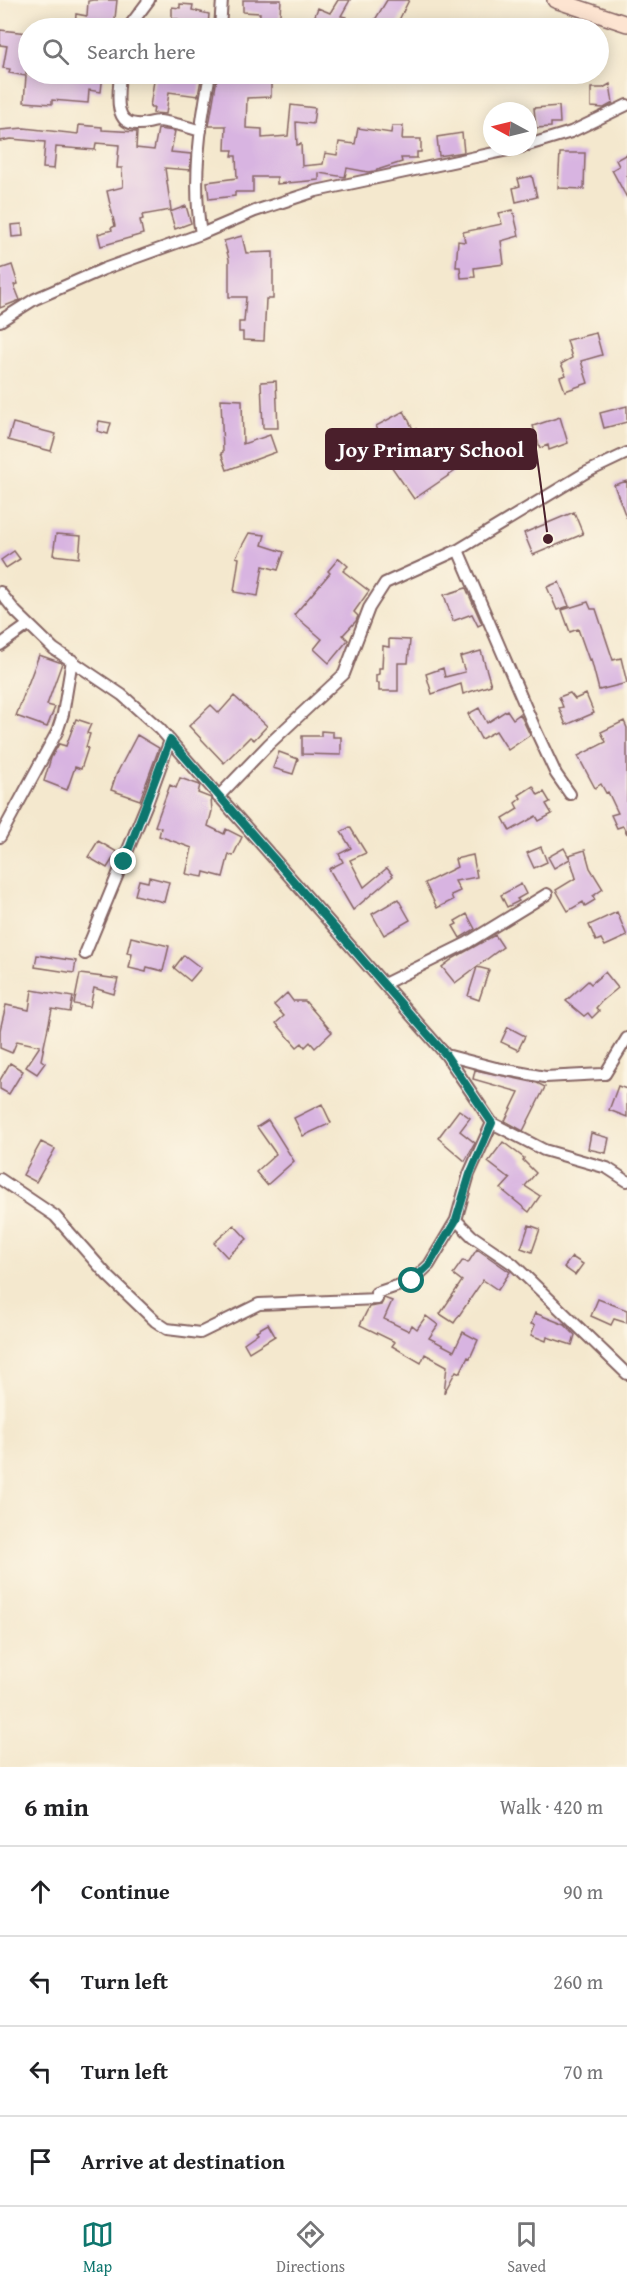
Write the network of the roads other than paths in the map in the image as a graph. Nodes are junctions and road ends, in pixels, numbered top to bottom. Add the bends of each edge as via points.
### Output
1 (148, 0) edge
2 (222, 0) edge
3 (555, 0) edge
4 (135, 18) edge
5 (221, 18) edge
6 (627, 24) edge
7 (119, 84) edge
8 (208, 84) edge
9 (627, 105) edge
10 (201, 131) junction
11 (537, 142) edge
12 (483, 155) edge
13 (201, 234) junction
14 (0, 321) edge
15 (627, 453) edge
16 (458, 550) junction
17 (0, 592) edge
18 (28, 625) junction
19 (0, 645) edge
20 (72, 660) junction
21 (170, 740) junction
22 (570, 794) dead end
23 (218, 797) junction
24 (0, 837) edge
25 (547, 894) dead end
26 (85, 954) dead end
27 (384, 984) junction
28 (627, 1038) edge
29 (446, 1055) junction
30 (492, 1123) junction
31 (0, 1179) edge
32 (627, 1181) edge
33 (456, 1220) junction
34 (627, 1374) edge

1 - 4 street
2 - 5 street
3 - 6 main road
7 - 10 street via 120,115 129,122 158,121
8 - 10 street
9 - 11 street via 571,132
10 - 13 street
12 - 13 street via 316,190
13 - 14 street via 104,269 35,299
15 - 16 street via 585,473
16 - 22 street via 536,731
16 - 23 street via 385,583 369,608 344,674
17 - 18 street
18 - 19 street
18 - 20 street
20 - 21 street via 122,695
20 - 24 street via 57,732
21 - 23 street
21 - 26 street
23 - 27 street
25 - 27 street via 467,943
27 - 29 street
28 - 29 street via 605,1074 545,1077
29 - 30 street
30 - 32 street via 544,1150 607,1168
30 - 33 street
31 - 33 street via 55,1216 155,1322 178,1332 200,1333 259,1304 377,1299 376,1293 412,1281 429,1265
33 - 34 street via 513,1264

